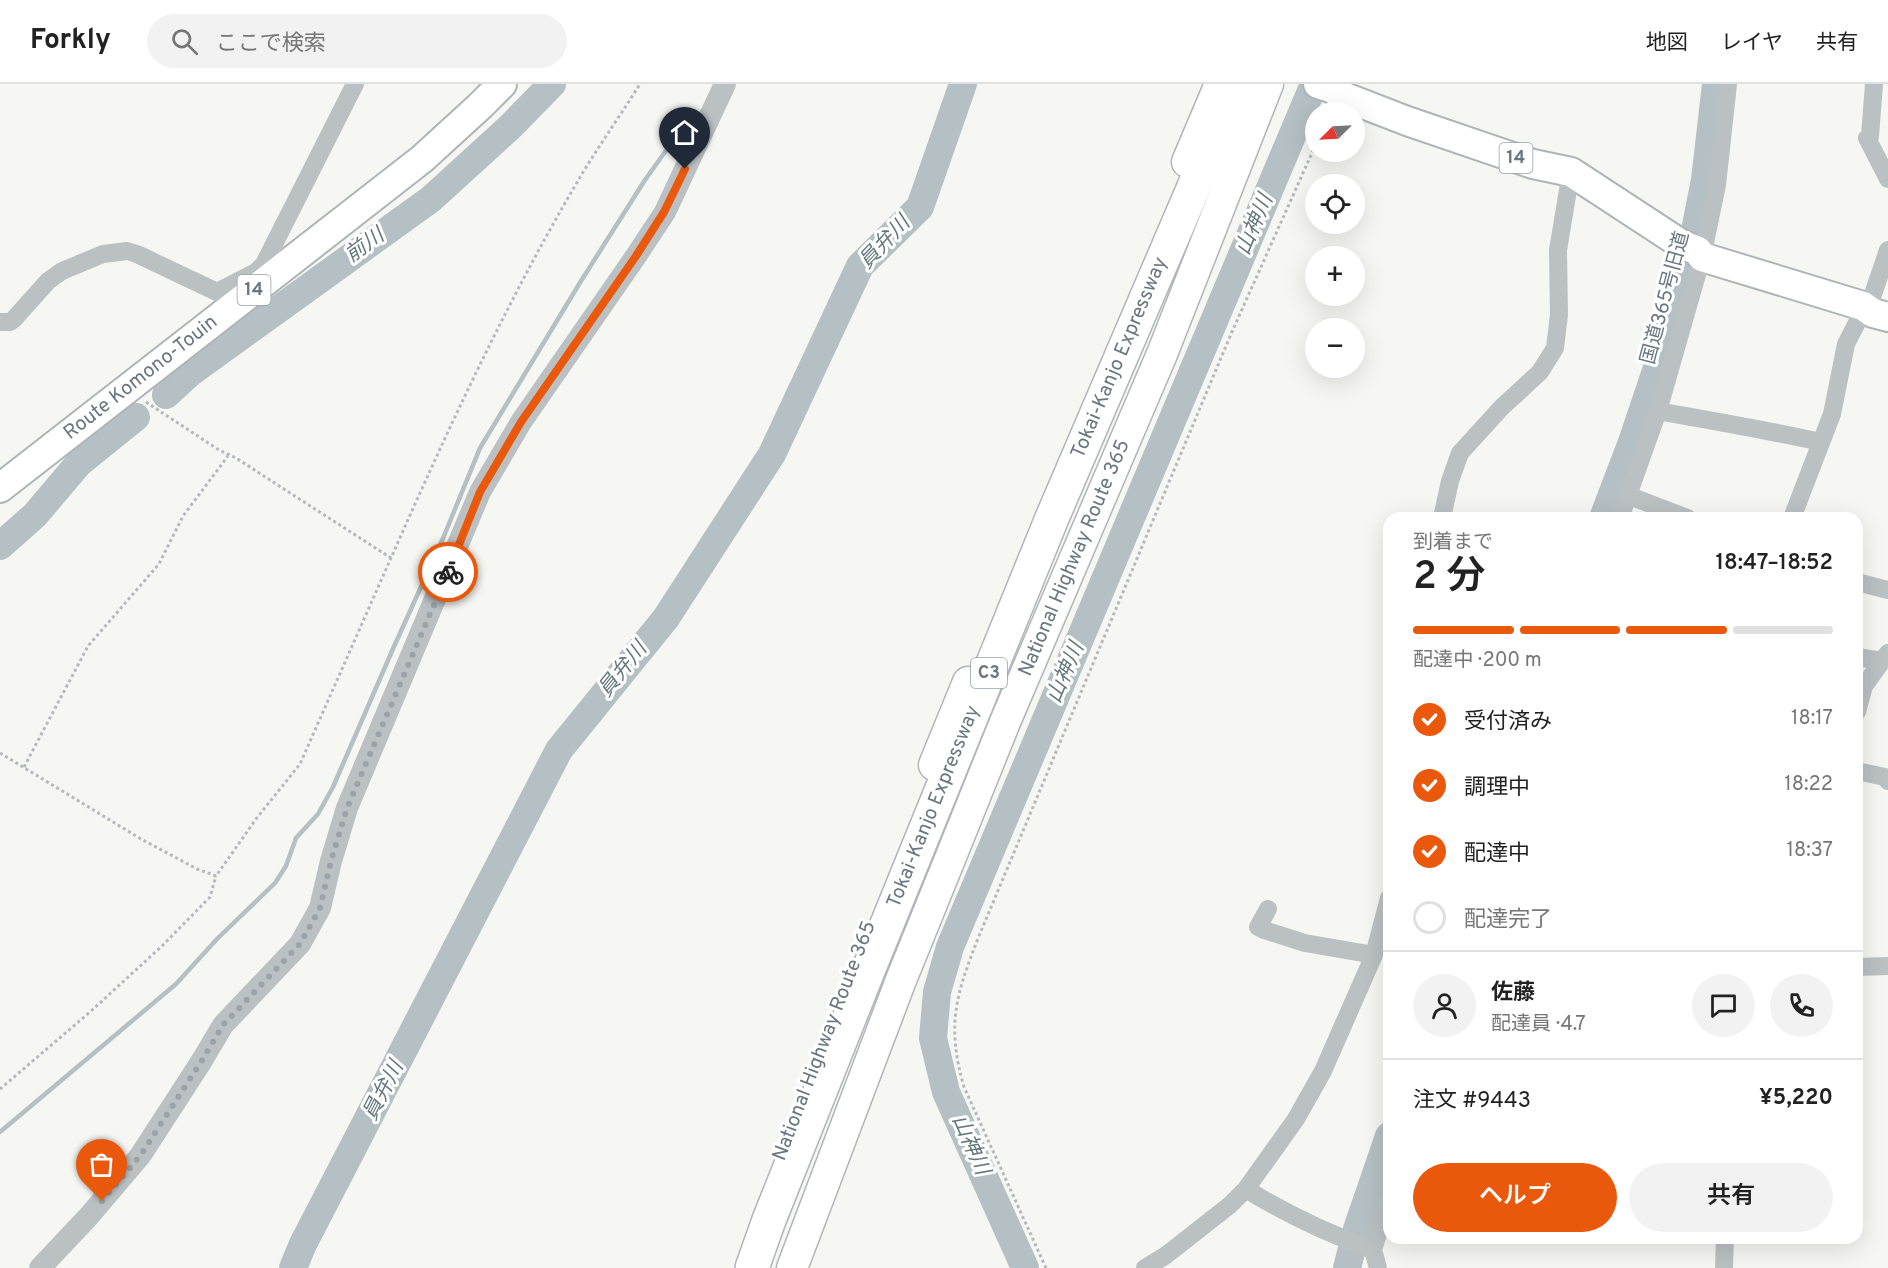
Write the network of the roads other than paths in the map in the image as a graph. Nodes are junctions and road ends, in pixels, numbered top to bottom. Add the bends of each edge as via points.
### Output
1 (355, 84) edge
2 (502, 84) edge
3 (725, 84) edge
4 (1220, 84) edge
5 (1238, 84) edge
6 (1268, 84) edge
7 (1728, 84) edge
8 (1874, 84) edge
9 (1332, 87) edge
10 (1571, 172) junction
11 (1888, 179) edge
12 (1888, 250) edge
13 (1694, 251) junction
14 (261, 277) junction
15 (1874, 311) edge
16 (0, 322) edge
17 (1658, 411) junction
18 (1821, 442) junction
19 (0, 488) edge
20 (1627, 495) junction
21 (1443, 512) edge
22 (1622, 512) edge
23 (1671, 512) edge
24 (1794, 512) edge
25 (1863, 584) edge
26 (1888, 590) edge
27 (1863, 657) edge
28 (1885, 657) edge
29 (1863, 690) edge
30 (1863, 772) edge
31 (1888, 781) edge
32 (1268, 909) dead end
33 (1383, 933) edge
34 (1380, 950) edge
35 (1888, 966) edge
36 (1863, 967) edge
37 (1246, 1189) junction
38 (1383, 1212) edge
39 (1725, 1244) edge
40 (1365, 1251) edge
41 (40, 1268) edge
42 (738, 1268) edge
43 (752, 1268) edge
44 (792, 1268) edge
45 (1146, 1268) edge
46 (1724, 1268) edge

1 - 14 street
2 - 14 main road, Route Komono-Touin / 14 via 422,159
3 - 41 street via 664,212 521,422 480,492 347,808 320,908 300,944 223,1025 140,1156
4 - 42 highway, National Highway Route 365 via 952,721
5 - 43 highway, Tokai-Kanjo Expressway / C3 via 1047,529
6 - 44 highway, National Highway Route 365 via 1162,354 1005,722 901,980
7 - 13 street, 国道365号旧道 via 1718,185
8 - 11 street via 1867,138
9 - 10 main road, 14 via 1345,97 1407,122 1533,164
10 - 13 main road, 14
10 - 21 street via 1558,250 1555,348 1540,372 1502,406 1460,453
12 - 15 street
13 - 15 main road, 14
13 - 17 street, 国道365号旧道
14 - 16 street via 217,292 127,251 102,254 55,275 14,319
14 - 19 main road, Route Komono-Touin / 14
15 - 18 street via 1846,344 1832,414
17 - 18 street
17 - 20 street, 国道365号旧道
18 - 24 street
20 - 22 street, 国道365号旧道
20 - 23 street
25 - 26 street
27 - 28 street
28 - 29 street
30 - 31 street
32 - 34 street via 1258,927 1264,930 1305,943
33 - 34 street
34 - 37 street via 1323,1071 1296,1119
35 - 36 street
37 - 40 street
37 - 45 street
38 - 40 street
39 - 46 street

